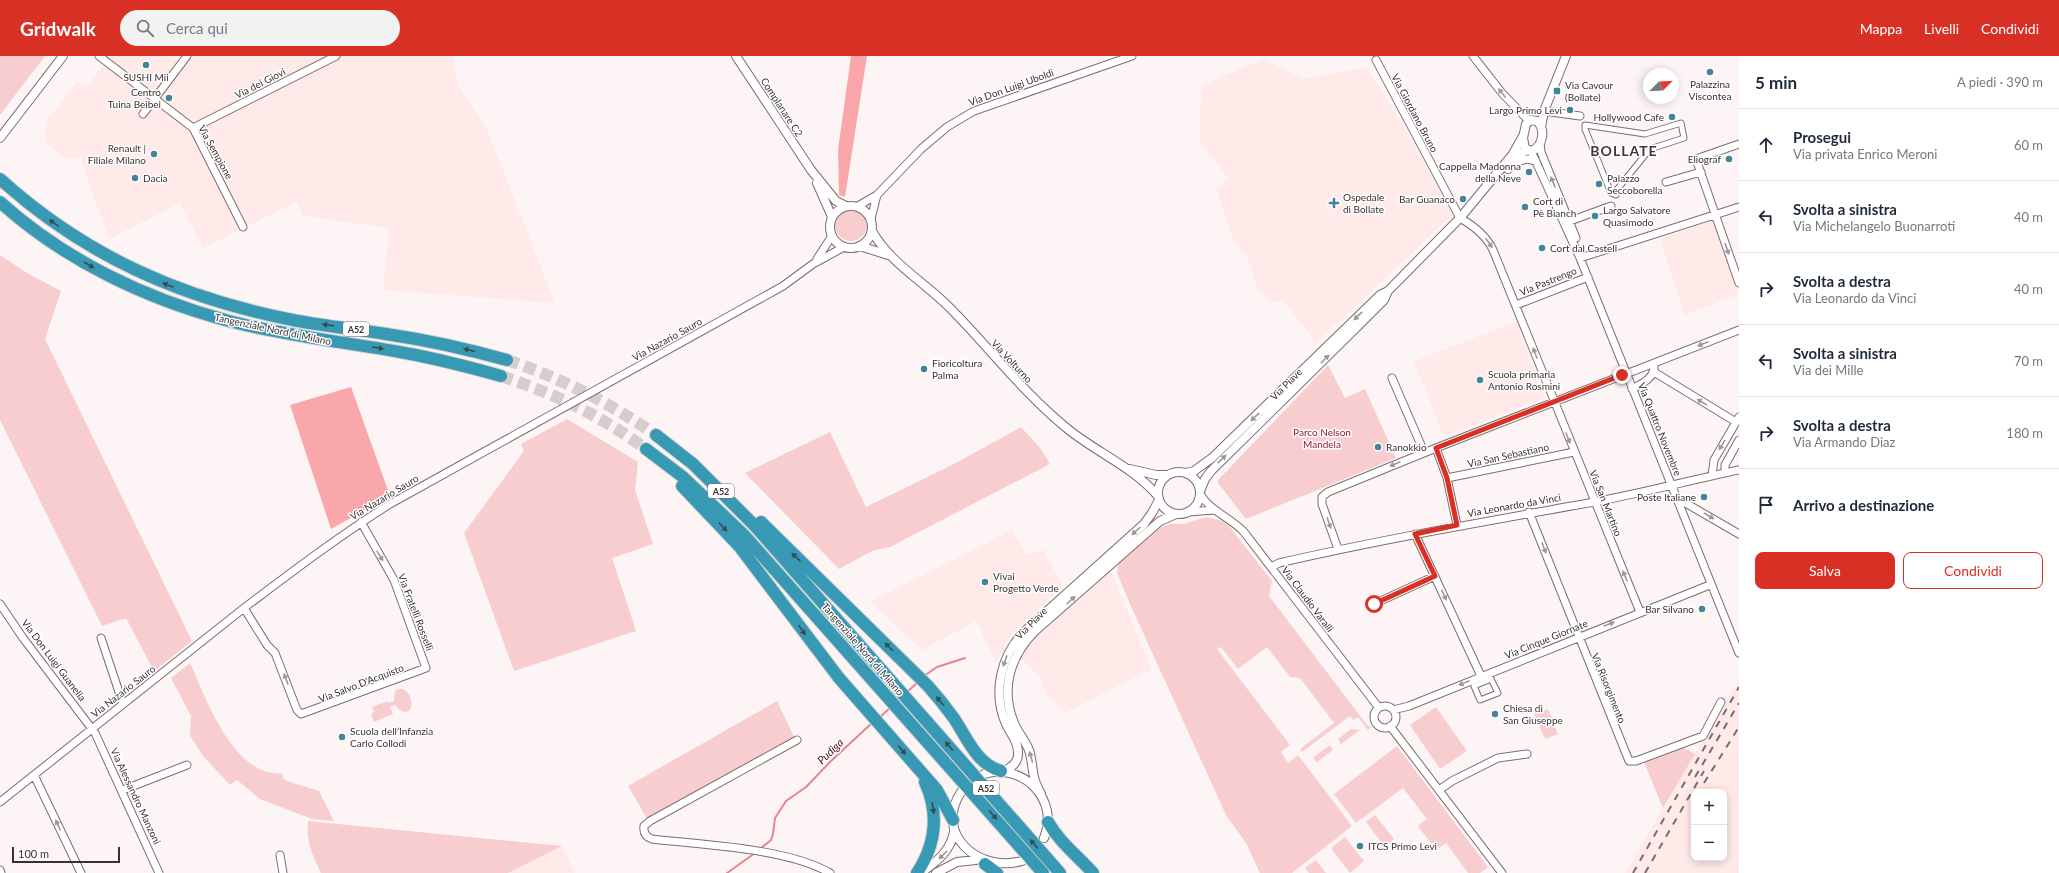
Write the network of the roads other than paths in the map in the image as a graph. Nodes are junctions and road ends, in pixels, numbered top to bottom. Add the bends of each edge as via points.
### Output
1 (99, 56) edge
2 (187, 56) edge
3 (336, 56) edge
4 (736, 56) edge
5 (1132, 56) edge
6 (1473, 56) edge
7 (1566, 56) edge
8 (62, 57) edge
9 (1124, 57) edge
10 (1376, 60) dead end
11 (154, 99) junction
12 (1544, 111) junction
13 (143, 114) dead end
14 (1580, 116) dead end
15 (1531, 121) junction
16 (1541, 127) junction
17 (193, 128) junction
18 (1523, 136) junction
19 (0, 138) edge
20 (1540, 144) junction
21 (1739, 144) edge
22 (1650, 149) joint
23 (1529, 150) junction
24 (1536, 161) junction
25 (1512, 164) junction
26 (811, 170) junction
27 (1701, 172) junction
28 (0, 178) edge
29 (1666, 182) dead end
30 (877, 195) junction
31 (0, 202) edge
32 (846, 206) junction
33 (858, 206) junction
34 (1611, 206) dead end
35 (1739, 207) edge
36 (1716, 215) junction
37 (832, 218) junction
38 (871, 218) junction
39 (1460, 218) junction
40 (1570, 221) junction
41 (243, 227) dead end
42 (872, 231) junction
43 (832, 236) junction
44 (860, 246) junction
45 (844, 247) junction
46 (891, 256) junction
47 (1580, 258) junction
48 (814, 264) junction
49 (1588, 277) junction
50 (1739, 283) edge
51 (1388, 291) junction
52 (1516, 305) junction
53 (1739, 330) edge
54 (507, 360) tunnel mouth
55 (1654, 363) junction
56 (1654, 372) junction
57 (1626, 373) junction
58 (502, 376) tunnel mouth
59 (1392, 378) dead end
60 (1632, 389) junction
61 (1554, 402) junction
62 (1737, 420) edge
63 (1739, 440) edge
64 (1436, 448) junction
65 (1424, 452) junction
66 (1574, 452) junction
67 (1127, 468) junction
68 (1739, 470) edge
69 (1186, 473) junction
70 (1726, 473) junction
71 (1168, 475) junction
72 (1712, 476) junction
73 (1447, 478) junction
74 (1672, 485) junction
75 (1200, 492) junction
76 (1159, 498) junction
77 (1594, 502) junction
78 (1678, 502) junction
79 (1214, 510) junction
80 (1188, 512) junction
81 (1529, 512) junction
82 (1176, 514) junction
83 (361, 522) junction
84 (1457, 525) junction
85 (1415, 534) junction
86 (1739, 534) edge
87 (1338, 549) junction
88 (1270, 567) junction
89 (1435, 576) junction
90 (1707, 586) dead end
91 (0, 604) edge
92 (1374, 604) dead end
93 (244, 608) junction
94 (1640, 612) junction
95 (1578, 637) junction
96 (101, 638) dead end
97 (1739, 653) edge
98 (426, 668) joint
99 (1481, 676) junction
100 (1491, 679) joint
101 (1721, 702) dead end
102 (123, 704) junction
103 (1379, 708) junction
104 (1393, 710) junction
105 (1390, 726) junction
106 (92, 728) junction
107 (798, 740) dead end
108 (1527, 754) dead end
109 (187, 765) dead end
110 (920, 771) junction
111 (1001, 771) junction
112 (984, 774) dead end
113 (34, 775) junction
114 (123, 790) junction
115 (1439, 790) junction
116 (961, 792) dead end
117 (1040, 794) junction
118 (0, 802) edge
119 (1048, 822) junction
120 (954, 825) junction
121 (1044, 838) dead end
122 (280, 855) dead end
123 (1022, 861) dead end
124 (982, 862) junction
125 (0, 870) edge
126 (1, 873) edge
127 (81, 873) edge
128 (160, 873) edge
129 (283, 873) edge
130 (830, 873) edge
131 (917, 873) edge
132 (921, 873) edge
133 (936, 873) edge
134 (996, 873) edge
135 (1043, 873) edge
136 (1060, 873) edge
137 (1093, 873) edge
138 (1502, 873) edge

1 - 11 street, Via Sempione
2 - 11 street
3 - 17 street, Via dei Giovi
4 - 26 street, Complanare C2
5 - 9 street, Via Don Luigi Uboldi
15 -> 6 street via 1505,96
7 - 12 street
8 - 19 street
9 - 30 street, Via Don Luigi Uboldi via 991,104 961,118 922,149
10 - 39 street, Via Giordano Bruno
11 - 13 street
11 - 17 street, Via Sempione
12 - 14 street
12 - 15 street
12 - 16 street
15 - 16 street via 1537,121
15 - 18 street via 1525,127
16 - 20 street
17 - 41 street, Via Sempione
18 - 23 street via 1524,145
18 - 39 street, Via Piave via 1513,154
20 - 23 street
40 -> 20 street, Via Quattro Novembre
21 - 27 street via 1696,158
22 - 22 street via 1615,192 1615,196 1610,193 1585,125 1645,134 1681,123 1684,138
23 - 24 street, Via Quattro Novembre
23 - 25 street, Via Piave
24 - 25 street via 1527,159
24 - 47 street, Via Quattro Novembre
25 - 39 street, Via Piave via 1472,210
26 - 32 street, Complanare C2 via 836,201
26 - 37 street, Complanare C2
27 - 29 street
27 - 36 street
54 -> 28 highway, Tangenziale Nord di Milano / A52 via 450,345 259,312 180,289 133,270 91,247 50,221
30 - 33 street, Via Don Luigi Uboldi
30 - 38 street, Via Don Luigi Uboldi
31 -> 58 highway, Tangenziale Nord di Milano / A52 via 43,235 85,262 114,278 174,304 254,327 416,355
32 - 33 street
32 - 37 street via 838,210
33 - 38 street
34 - 40 street
35 - 36 street
36 - 47 street
36 -> 50 street
37 - 43 street
38 - 42 street
39 - 51 street, Via Piave
39 -> 52 street, Via Pastrengo via 1474,226 1490,244
40 - 47 street, Via Quattro Novembre
42 - 44 street via 868,240
42 - 46 street, Via Volturno
43 - 45 street
43 - 48 street, Via Nazario Sauro
44 - 45 street
44 - 46 street, Via Volturno
45 - 48 street, Via Nazario Sauro
46 - 67 street, Via Volturno via 949,307 1047,411 1097,450
47 - 49 street, Via Quattro Novembre
48 - 83 street, Via Nazario Sauro via 783,286
49 - 52 street, Via Pastrengo
49 - 57 street, Via Quattro Novembre
51 -> 69 street, Via Piave via 1380,295 1212,458
75 -> 51 street, Via Piave via 1211,470 1384,300
61 -> 52 street, Via Pastrengo
53 -> 55 street
55 - 56 street
55 - 57 street
56 - 60 street via 1646,381
62 -> 56 street
57 - 60 street, Via Quattro Novembre
57 - 61 street
59 - 65 street
60 - 74 street, Via Quattro Novembre
61 - 64 street
61 -> 66 street, Via San Martino
62 -> 72 street via 1714,460
63 - 70 street via 1725,464
64 - 65 street
64 - 73 street
65 -> 87 street via 1328,492 1322,498
66 - 73 street, Via San Sebastiano
66 - 77 street, Via San Martino
67 - 71 street, Via Volturno via 1156,475
67 - 76 street, Via Volturno
68 - 70 street, Via Leonardo da Vinci
69 - 71 street
69 - 75 street via 1196,480
70 - 72 street, Via Leonardo da Vinci
71 - 76 street via 1160,484
72 - 74 street, Via Leonardo da Vinci
73 - 84 street
74 - 77 street, Via Leonardo da Vinci
74 - 78 street, Via Quattro Novembre
75 - 79 street, Via Claudio Varalli
75 - 80 street via 1196,506
76 - 82 street via 1167,510
76 -> 111 street, Via Piave via 1144,524 1026,630 1012,646 1003,666 999,693 1003,718 1017,746 1018,756 1013,766
77 - 81 street, Via Leonardo da Vinci
94 -> 77 street, Via San Martino
78 -> 86 street via 1682,501
78 - 97 street, Via Quattro Novembre
79 - 80 street
79 - 88 street, Via Claudio Varalli via 1236,524
80 - 82 street
81 - 84 street, Via Leonardo da Vinci
81 -> 95 street, Via Risorgimento
117 -> 82 street, Via Piave via 1030,752 1016,729 1010,710 1007,686 1013,662 1020,648 1035,631 1160,521
83 - 93 street, Via Nazario Sauro
83 -> 98 street, Via Fratelli Rosselli via 394,580
84 - 85 street, Via Leonardo da Vinci
85 - 87 street, Via Leonardo da Vinci
85 - 89 street
87 - 88 street, Via Leonardo da Vinci via 1279,562
88 - 103 street, Via Claudio Varalli
89 - 92 street
89 -> 99 street
90 - 94 street, Via Cinque Giornate
91 - 106 street, Via Don Luigi Guanella
98 -> 93 street, Via Salvo D'Acquisto via 301,714 274,650 267,644
93 - 102 street, Via Nazario Sauro
95 -> 94 street, Via Cinque Giornate
95 - 99 street, Via Cinque Giornate
95 - 101 street, Via Risorgimento via 1628,761 1636,761 1703,736
96 - 102 street
99 -> 104 street, Via Cinque Giornate via 1407,707
100 - 100 street via 1474,686 1480,700 1498,693
102 - 106 street, Via Nazario Sauro
103 - 104 street via 1386,706
103 - 105 street via 1375,713 1376,721 1382,726
104 - 105 street via 1395,720
105 - 115 street
106 - 113 street, Via Nazario Sauro
106 - 114 street, Via Alessandro Manzoni
107 - 130 street via 650,821 644,828 645,835 652,839 764,852
108 - 115 street via 1498,758 1452,780
109 - 114 street
110 - 120 highway via 943,800
110 -> 131 highway via 930,793 934,823 929,851
135 -> 110 highway, Tangenziale Nord di Milano / A52 via 744,535 683,477 646,449 739,546 818,651
111 - 112 street
111 - 117 street via 1023,778
111 - 136 highway, Tangenziale Nord di Milano / A52 via 987,765 979,757 928,686 716,478 695,460 656,435 693,464 729,498
113 - 118 street, Via Nazario Sauro
127 -> 113 street
114 - 128 street, Via Alessandro Manzoni
115 - 138 street
116 - 120 street via 955,803
117 - 119 street, Via Piave via 1046,807
119 - 121 street
119 - 137 highway via 1060,841
120 - 124 street via 963,848
120 -> 132 street via 952,842 946,852
122 - 129 street
123 - 124 street via 1002,866
124 - 133 street via 957,862
124 - 134 highway
125 - 126 street

